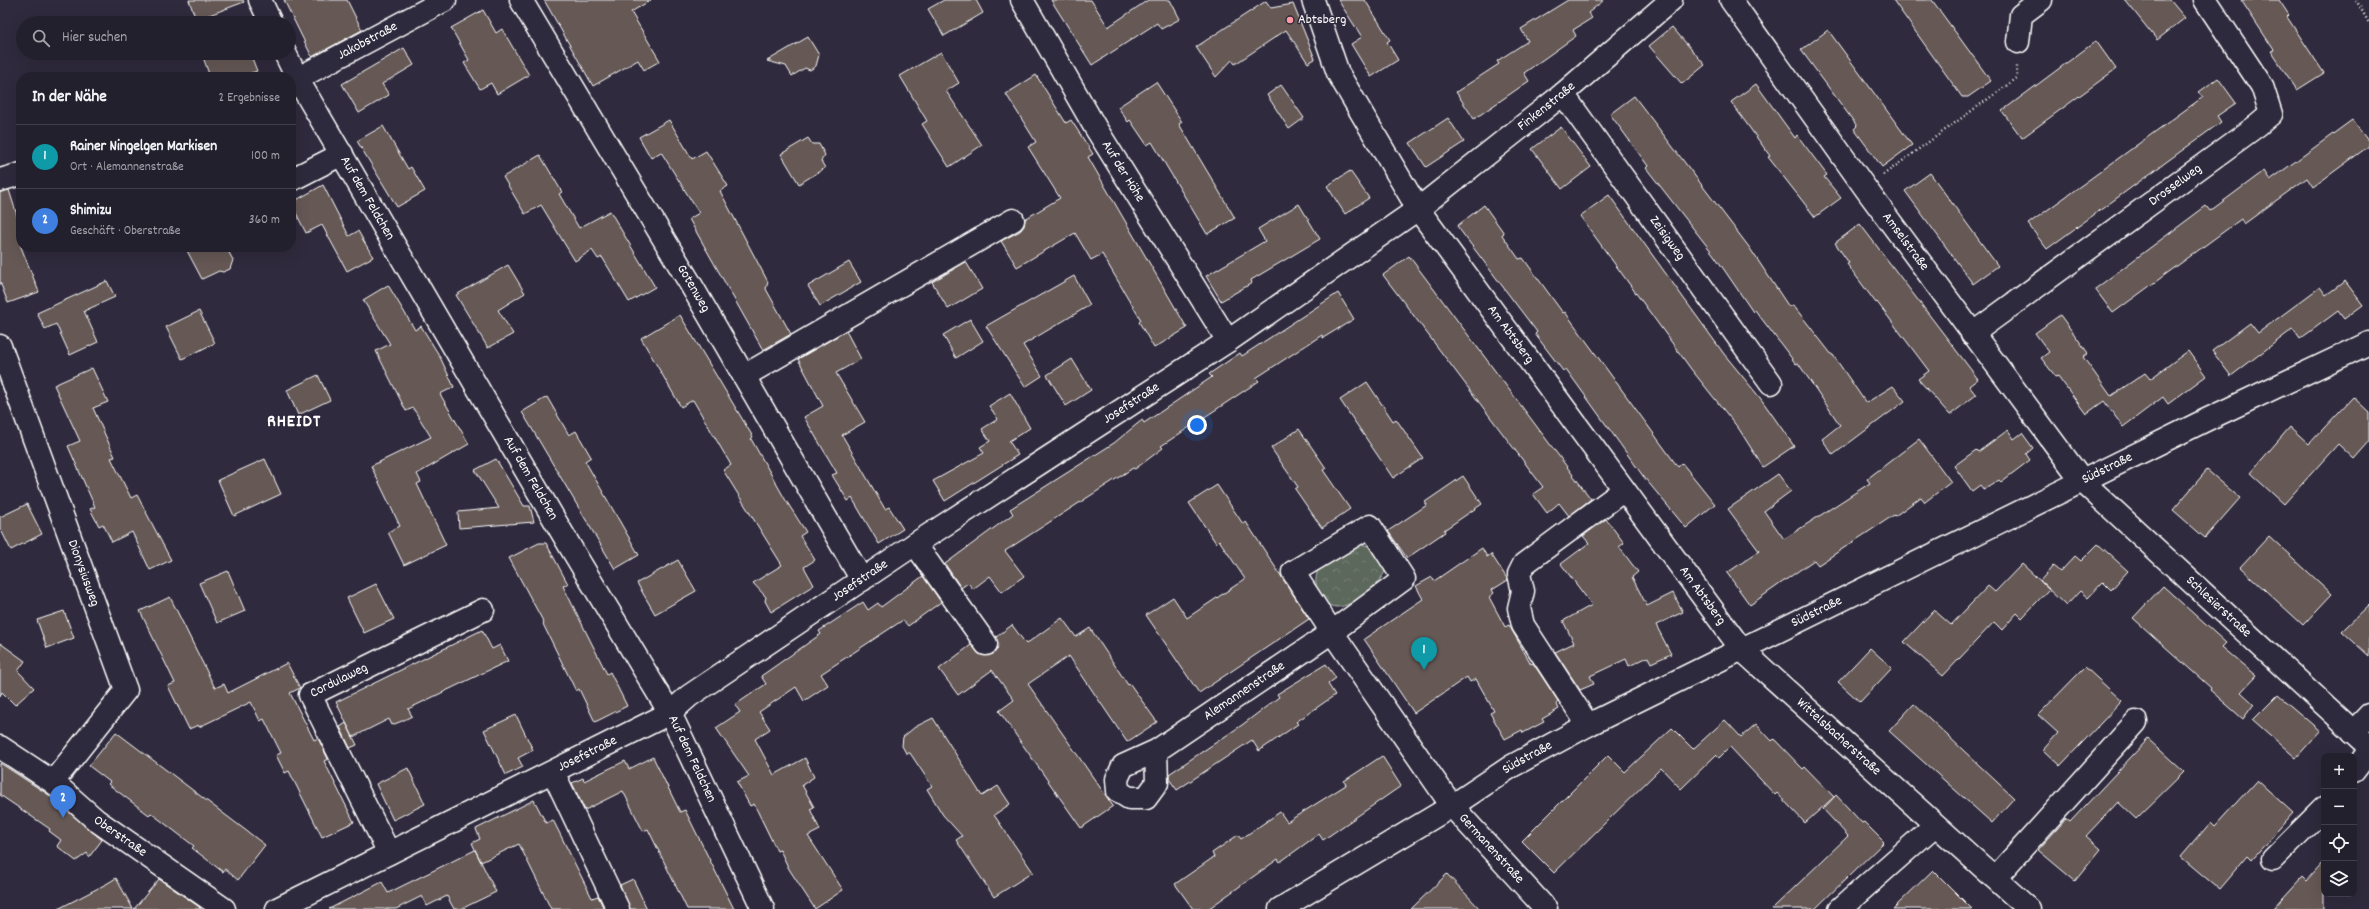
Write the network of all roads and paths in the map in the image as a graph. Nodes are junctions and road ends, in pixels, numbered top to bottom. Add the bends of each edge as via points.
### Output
1 (260, 0) edge
2 (445, 0) edge
3 (521, 0) edge
4 (1022, 0) edge
5 (1313, 0) edge
6 (1671, 0) edge
7 (1731, 0) edge
8 (2041, 0) edge
9 (2205, 0) edge
10 (2356, 0) edge
11 (268, 16) edge
12 (2369, 23) edge
13 (2018, 42) joint
14 (288, 60) edge
15 (292, 72) edge
16 (296, 80) edge
17 (296, 83) edge
18 (1563, 94) junction
19 (342, 154) junction
20 (16, 175) edge
21 (296, 177) edge
22 (0, 180) edge
23 (1866, 189) junction
24 (1418, 209) junction
25 (1013, 220) dead end
26 (1972, 334) junction
27 (1228, 341) junction
28 (2369, 343) edge
29 (0, 346) edge
30 (744, 376) junction
31 (1771, 383) dead end
32 (2082, 482) junction
33 (1624, 490) junction
34 (915, 544) junction
35 (862, 580) junction
36 (483, 610) dead end
37 (1332, 632) junction
38 (986, 644) dead end
39 (1742, 650) junction
40 (670, 713) junction
41 (2369, 715) edge
42 (2136, 722) dead end
43 (1588, 725) junction
44 (2361, 739) edge
45 (0, 747) edge
46 (1156, 750) dead end
47 (2369, 751) edge
48 (2357, 767) edge
49 (553, 772) junction
50 (53, 782) junction
51 (1452, 806) junction
52 (2321, 811) edge
53 (1935, 824) junction
54 (388, 853) junction
55 (2273, 859) dead end
56 (1995, 878) junction
57 (224, 909) edge
58 (277, 909) edge
59 (618, 909) edge
60 (763, 909) edge
61 (1280, 909) edge
62 (1546, 909) edge
63 (1840, 909) edge
64 (2029, 909) edge

1 - 11 street
2 - 16 street, Jakobstraße
3 - 30 street, Gotenweg
4 - 27 street, Auf der Höhe via 1095,127
5 - 24 street, Am Abtsberg via 1338,73
6 - 18 street, Finkenstraße
7 - 23 street, Amselstraße
8 - 13 street via 2021,15
9 - 26 street, Drosselweg via 2262,86 2271,114
10 - 12 path
13 - 23 path via 2017,78
14 - 15 street, Auf dem Feldchen
17 - 19 street, Auf dem Feldchen
18 - 24 street, Finkenstraße
18 - 31 street, Zeisigweg
19 - 21 street
19 - 40 street, Auf dem Feldchen
20 - 22 street
23 - 26 street, Amselstraße
24 - 27 street, Josefstraße
24 - 33 street, Am Abtsberg
25 - 30 street
26 - 32 street, Amselstraße
27 - 34 street, Josefstraße
28 - 32 street, Südstraße
29 - 50 street, Dionysiusweg via 126,690
30 - 35 street, Gotenweg
32 - 39 street, Südstraße
32 - 44 street, Schlesierstraße
33 - 39 street, Am Abtsberg
33 - 43 street via 1524,564 1519,574 1523,591 1520,608 1522,625
34 - 35 street, Josefstraße
34 - 38 street
35 - 40 street, Josefstraße via 689,696
36 - 54 street, Cordulaweg via 310,695
37 - 37 street, Alemannenstraße via 1293,572 1370,526 1404,579
37 - 46 street, Alemannenstraße
37 - 51 street, Alemannenstraße
39 - 43 street, Südstraße
39 - 53 street, Wittelsbacherstraße
40 - 49 street, Josefstraße
40 - 60 street, Auf dem Feldchen
41 - 44 street, Schlesierstraße
42 - 56 street
43 - 51 street, Südstraße via 1512,766
45 - 50 street, Oberstraße
47 - 48 street
49 - 54 street, Josefstraße
49 - 59 street
50 - 57 street, Oberstraße via 96,820
51 - 61 street, Südstraße
51 - 62 street, Germanenstraße
52 - 55 street
53 - 56 street, Wittelsbacherstraße
53 - 63 street
54 - 58 street, Josefstraße
56 - 64 street, Wittelsbacherstraße

